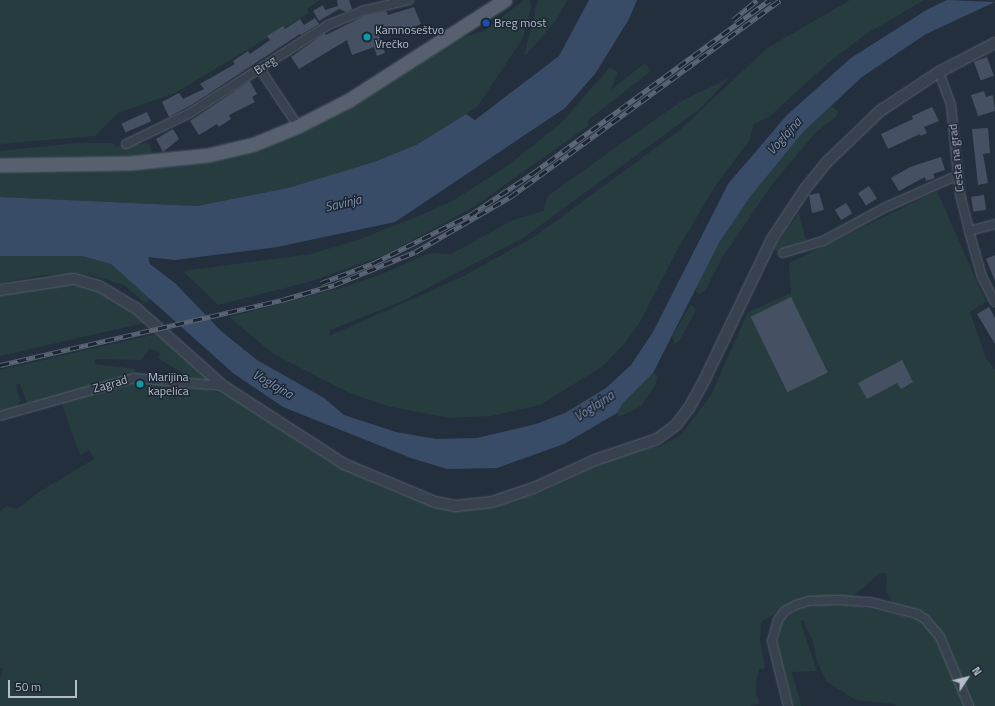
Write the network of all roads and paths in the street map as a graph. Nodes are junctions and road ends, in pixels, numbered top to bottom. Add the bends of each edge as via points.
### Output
1 (409, 0) edge
2 (506, 0) edge
3 (995, 43) edge
4 (260, 68) junction
5 (939, 72) junction
6 (298, 126) junction
7 (126, 144) dead end
8 (0, 165) edge
9 (958, 175) junction
10 (995, 224) edge
11 (969, 231) junction
12 (783, 253) dead end
13 (0, 290) edge
14 (995, 302) edge
15 (223, 386) junction
16 (0, 416) edge
17 (788, 706) edge
18 (969, 706) edge

1 - 4 street, Breg via 345,16
2 - 6 main road via 349,100
3 - 5 street
4 - 6 street
4 - 7 street, Breg via 190,113
5 - 9 street, Cesta na grad via 950,105
5 - 15 street via 880,112 839,149 805,188 772,239 689,408 676,425 657,439 595,460 536,487 492,502 455,506 419,496 344,464
6 - 8 main road via 254,144 208,155 130,163
9 - 11 street, Cesta na grad
9 - 12 street via 884,208 823,241
10 - 11 street
11 - 14 street, Cesta na grad via 982,277
13 - 15 street via 74,279 99,286 137,309
15 - 16 street, Zagrad via 134,378
17 - 18 street via 772,641 778,620 785,611 796,605 809,601 838,600 870,602 917,614 925,619 940,637

